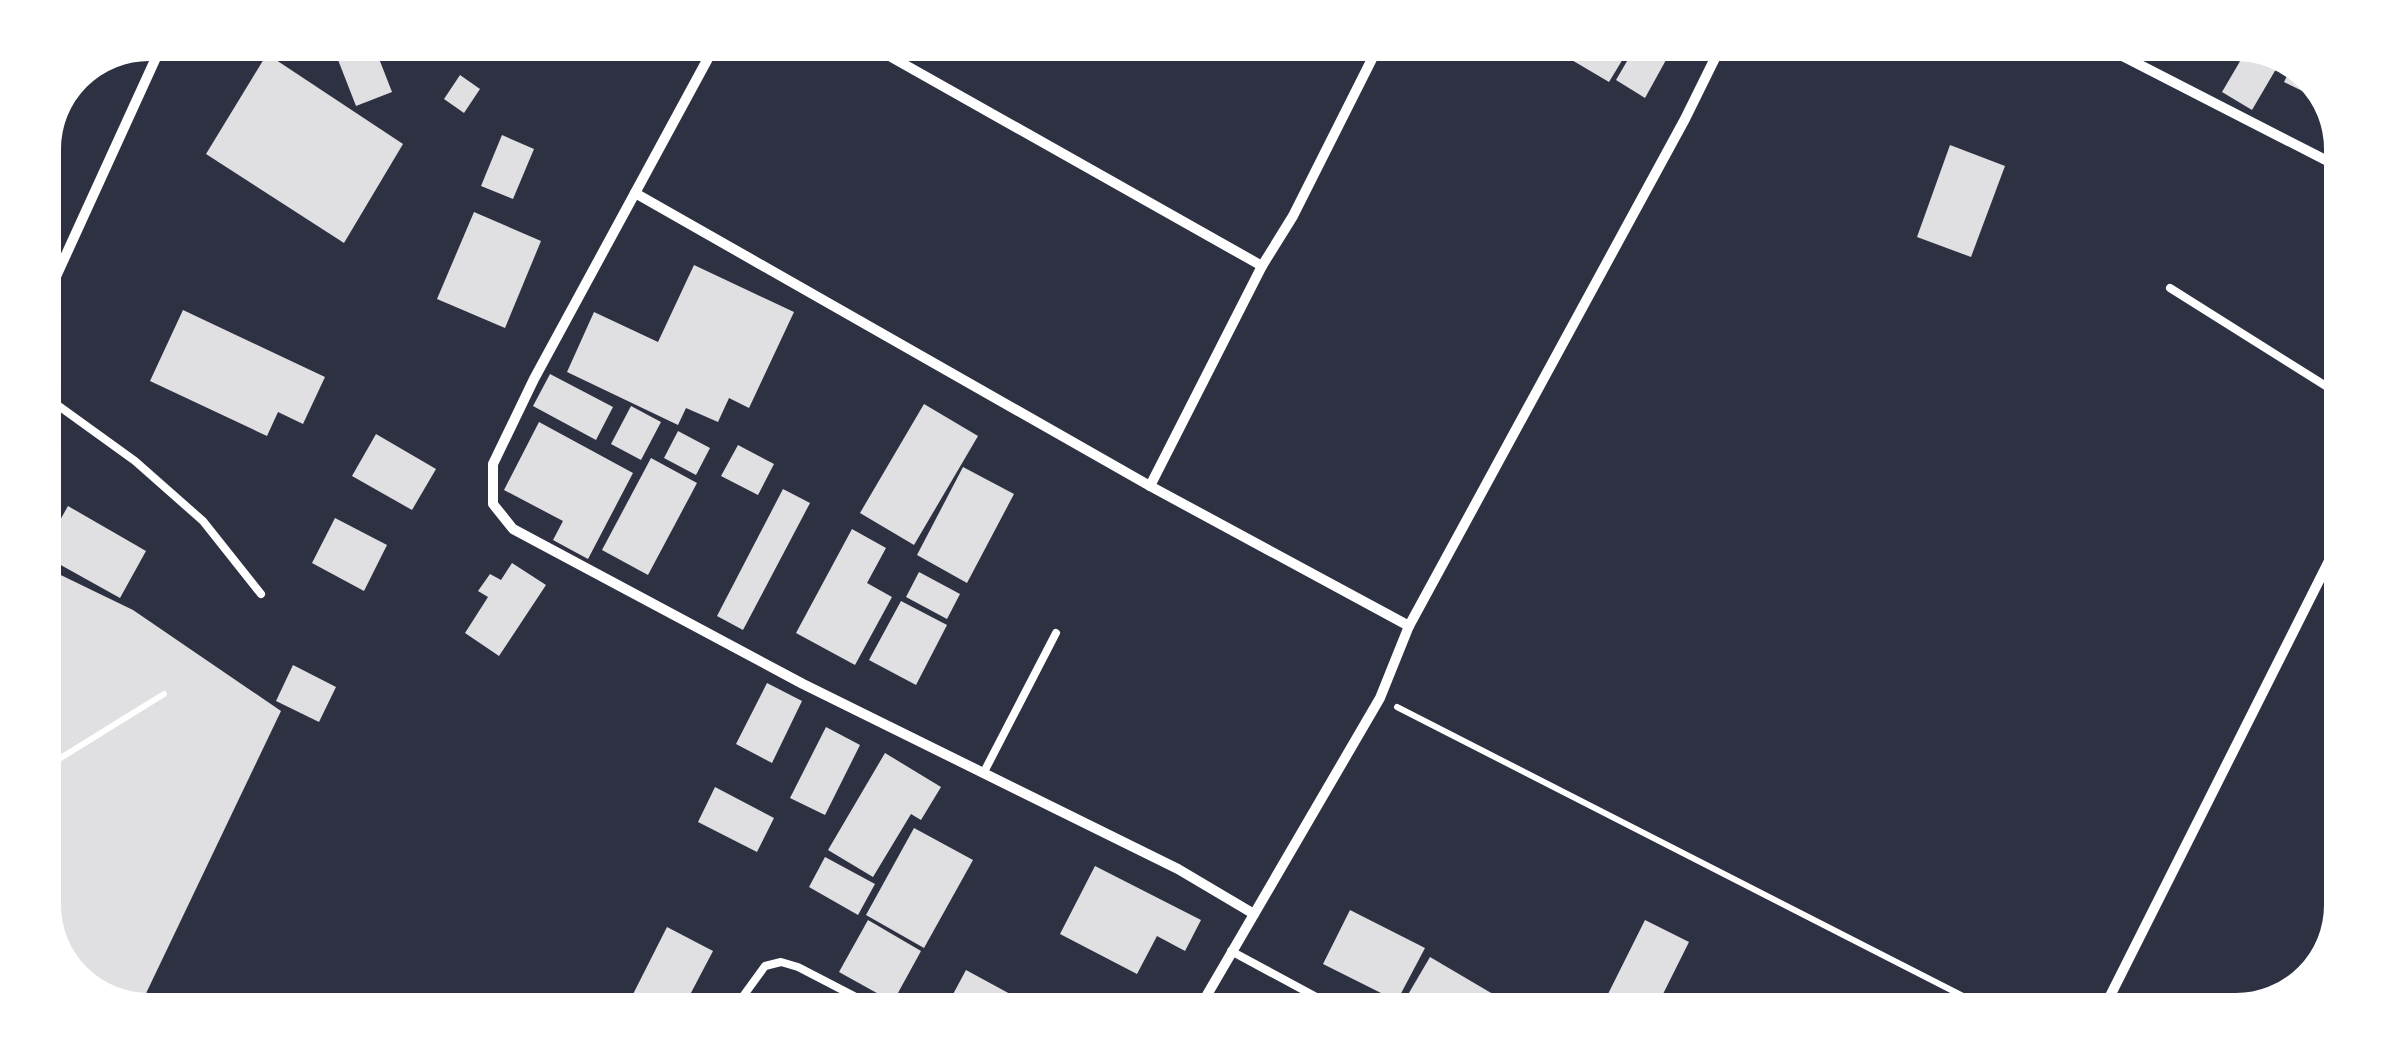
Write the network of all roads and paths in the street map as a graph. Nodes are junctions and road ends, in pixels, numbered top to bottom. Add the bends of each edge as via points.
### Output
1 (157, 55) edge
2 (710, 55) edge
3 (887, 55) edge
4 (1374, 55) edge
5 (1716, 55) edge
6 (2121, 55) edge
7 (2330, 163) edge
8 (635, 193) junction
9 (1262, 266) junction
10 (55, 279) edge
11 (2170, 288) dead end
12 (2330, 389) edge
13 (55, 403) edge
14 (1150, 486) junction
15 (2330, 559) edge
16 (261, 594) dead end
17 (1409, 626) junction
18 (1056, 633) dead end
19 (164, 694) dead end
20 (1380, 698) junction
21 (55, 761) edge
22 (984, 772) junction
23 (1254, 914) junction
24 (1231, 951) junction
25 (741, 999) edge
26 (860, 999) edge
27 (1203, 999) edge
28 (1320, 999) edge
29 (1969, 999) edge
30 (2109, 999) edge

1 - 10 street
2 - 8 street
3 - 9 street
4 - 9 street
5 - 17 street
6 - 7 street
8 - 14 street
8 - 22 street via 493,464 494,504 513,529
9 - 14 street
11 - 12 lane
13 - 16 lane via 204,521
14 - 17 street
15 - 30 street
17 - 20 street
18 - 22 lane
19 - 21 path
20 - 23 street
20 - 29 path
22 - 23 street
23 - 24 street
24 - 27 street
24 - 28 lane
25 - 26 lane via 764,966 781,962

